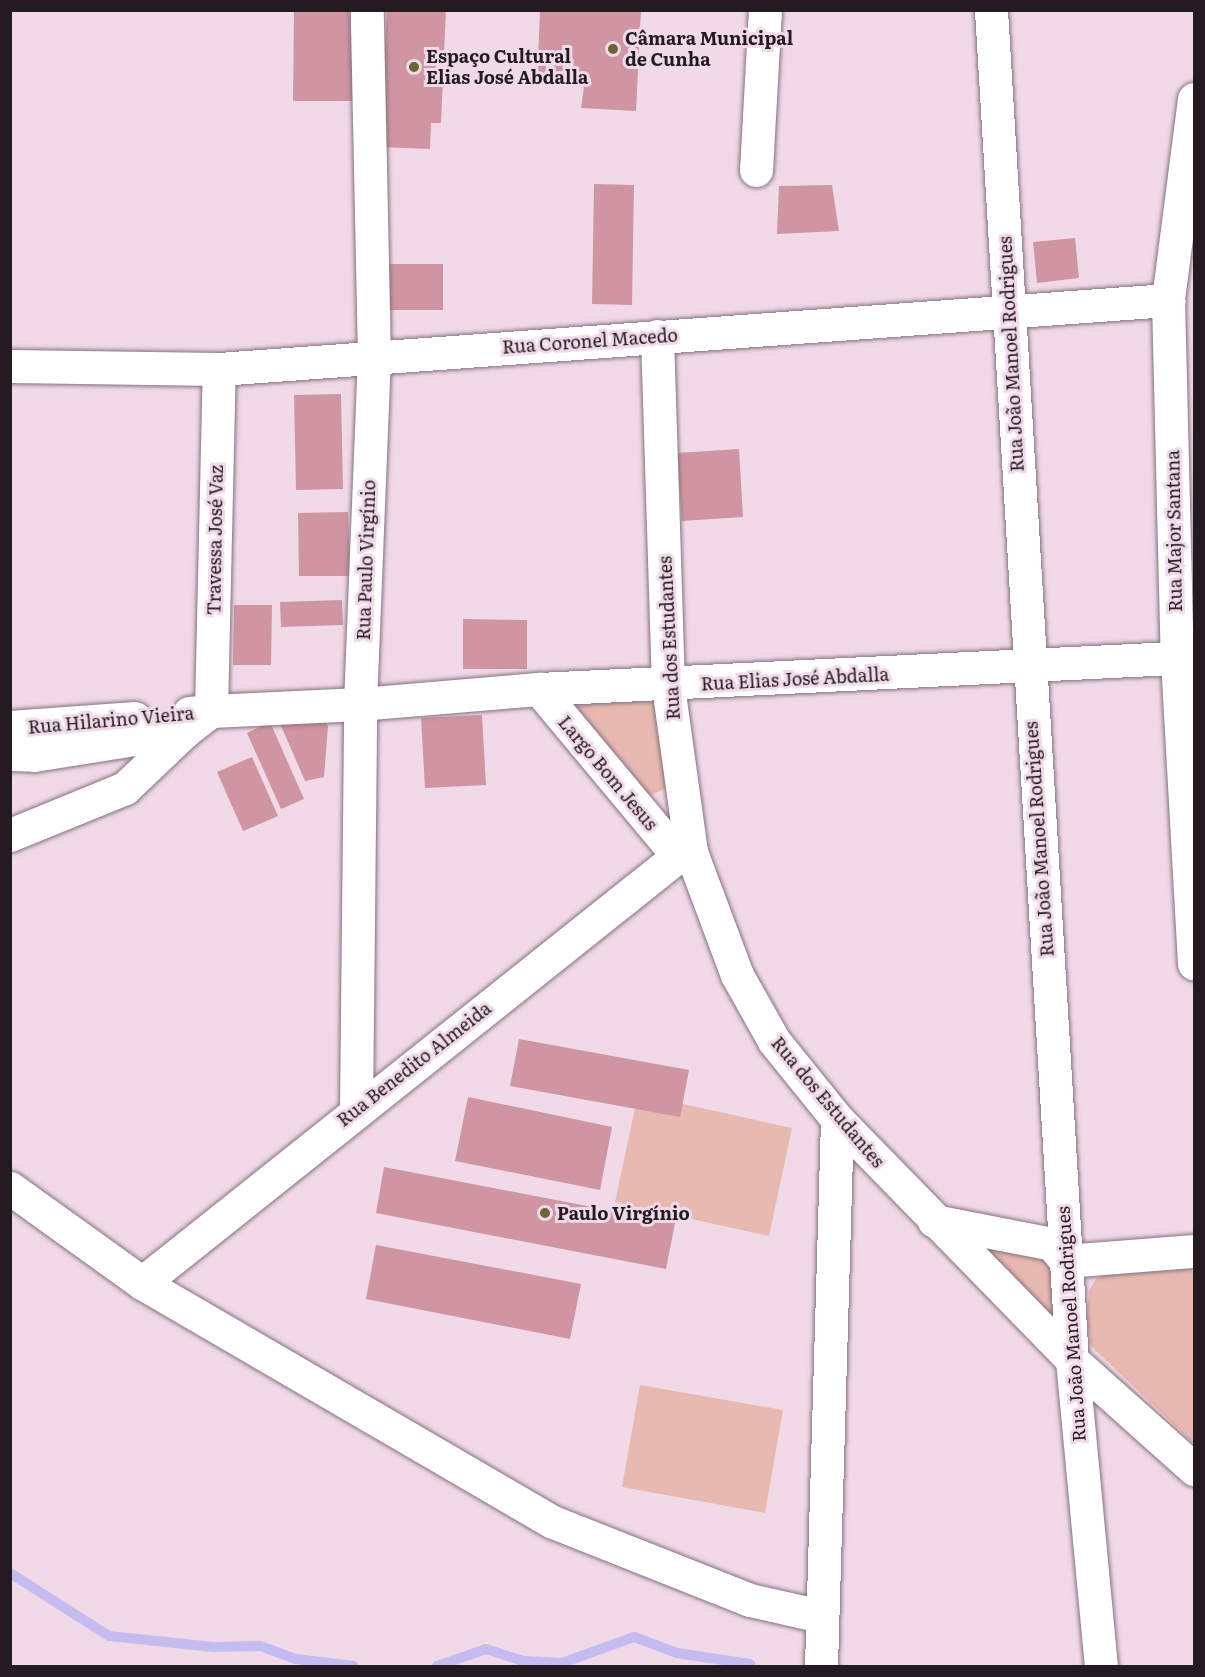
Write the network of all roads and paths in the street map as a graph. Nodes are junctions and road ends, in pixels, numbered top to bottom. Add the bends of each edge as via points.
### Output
1 (368, 10) edge
2 (765, 10) edge
3 (991, 10) edge
4 (1194, 99) edge
5 (756, 170) dead end
6 (1168, 300) junction
7 (1008, 313) junction
8 (657, 336) junction
9 (374, 358) junction
10 (10, 366) edge
11 (219, 369) junction
12 (1186, 658) edge
13 (1029, 668) junction
14 (668, 686) junction
15 (539, 689) junction
16 (360, 704) junction
17 (211, 711) junction
18 (10, 727) edge
19 (185, 731) junction
20 (10, 754) edge
21 (10, 835) edge
22 (684, 854) junction
23 (1194, 964) edge
24 (356, 1110) junction
25 (837, 1119) junction
26 (10, 1188) edge
27 (934, 1221) junction
28 (1194, 1251) edge
29 (1066, 1261) junction
30 (142, 1283) junction
31 (1072, 1360) junction
32 (1194, 1469) edge
33 (821, 1616) junction
34 (821, 1666) edge
35 (1101, 1666) edge

1 - 9 street, Rua Paulo Virgínio
2 - 5 street
3 - 7 street, Rua João Manoel Rodrigues
4 - 6 street, Rua Major Santana
6 - 7 street, Rua Coronel Macedo
6 - 12 street, Rua Major Santana
7 - 8 street, Rua Coronel Macedo
7 - 13 street, Rua João Manoel Rodrigues
8 - 9 street, Rua Coronel Macedo
8 - 14 street, Rua dos Estudantes
9 - 11 street, Rua Coronel Macedo
9 - 16 street, Rua Paulo Virgínio
10 - 11 street, Rua Coronel Macedo
11 - 17 street, Travessa José Vaz
12 - 13 street, Rua Elias José Abdalla
12 - 23 street, Rua Major Santana
13 - 14 street, Rua Elias José Abdalla
13 - 29 street, Rua João Manoel Rodrigues
14 - 15 street, Rua Elias José Abdalla
14 - 22 street, Rua dos Estudantes
15 - 16 street, Rua Elias José Abdalla
15 - 22 street, Largo Bom Jesus
16 - 17 street, Rua Hilarino Vieira
16 - 24 street, Rua Paulo Virgínio
17 - 18 street, Rua Hilarino Vieira
17 - 19 street, Rua Hilarino Vieira
19 - 20 street, Rua Hilarino Vieira via 34,754
19 - 21 street via 126,788
22 - 24 street, Rua Benedito Almeida
22 - 25 street, Rua dos Estudantes via 737,975 774,1041
24 - 30 street, Rua Benedito Almeida
25 - 27 street, Rua dos Estudantes
25 - 33 street
26 - 30 street
27 - 29 street via 1052,1245
27 - 31 street, Rua dos Estudantes
28 - 29 street
29 - 31 street, Rua João Manoel Rodrigues
30 - 33 street via 552,1522 750,1600
31 - 32 street, Rua dos Estudantes
31 - 35 street, Rua João Manoel Rodrigues
33 - 34 street

